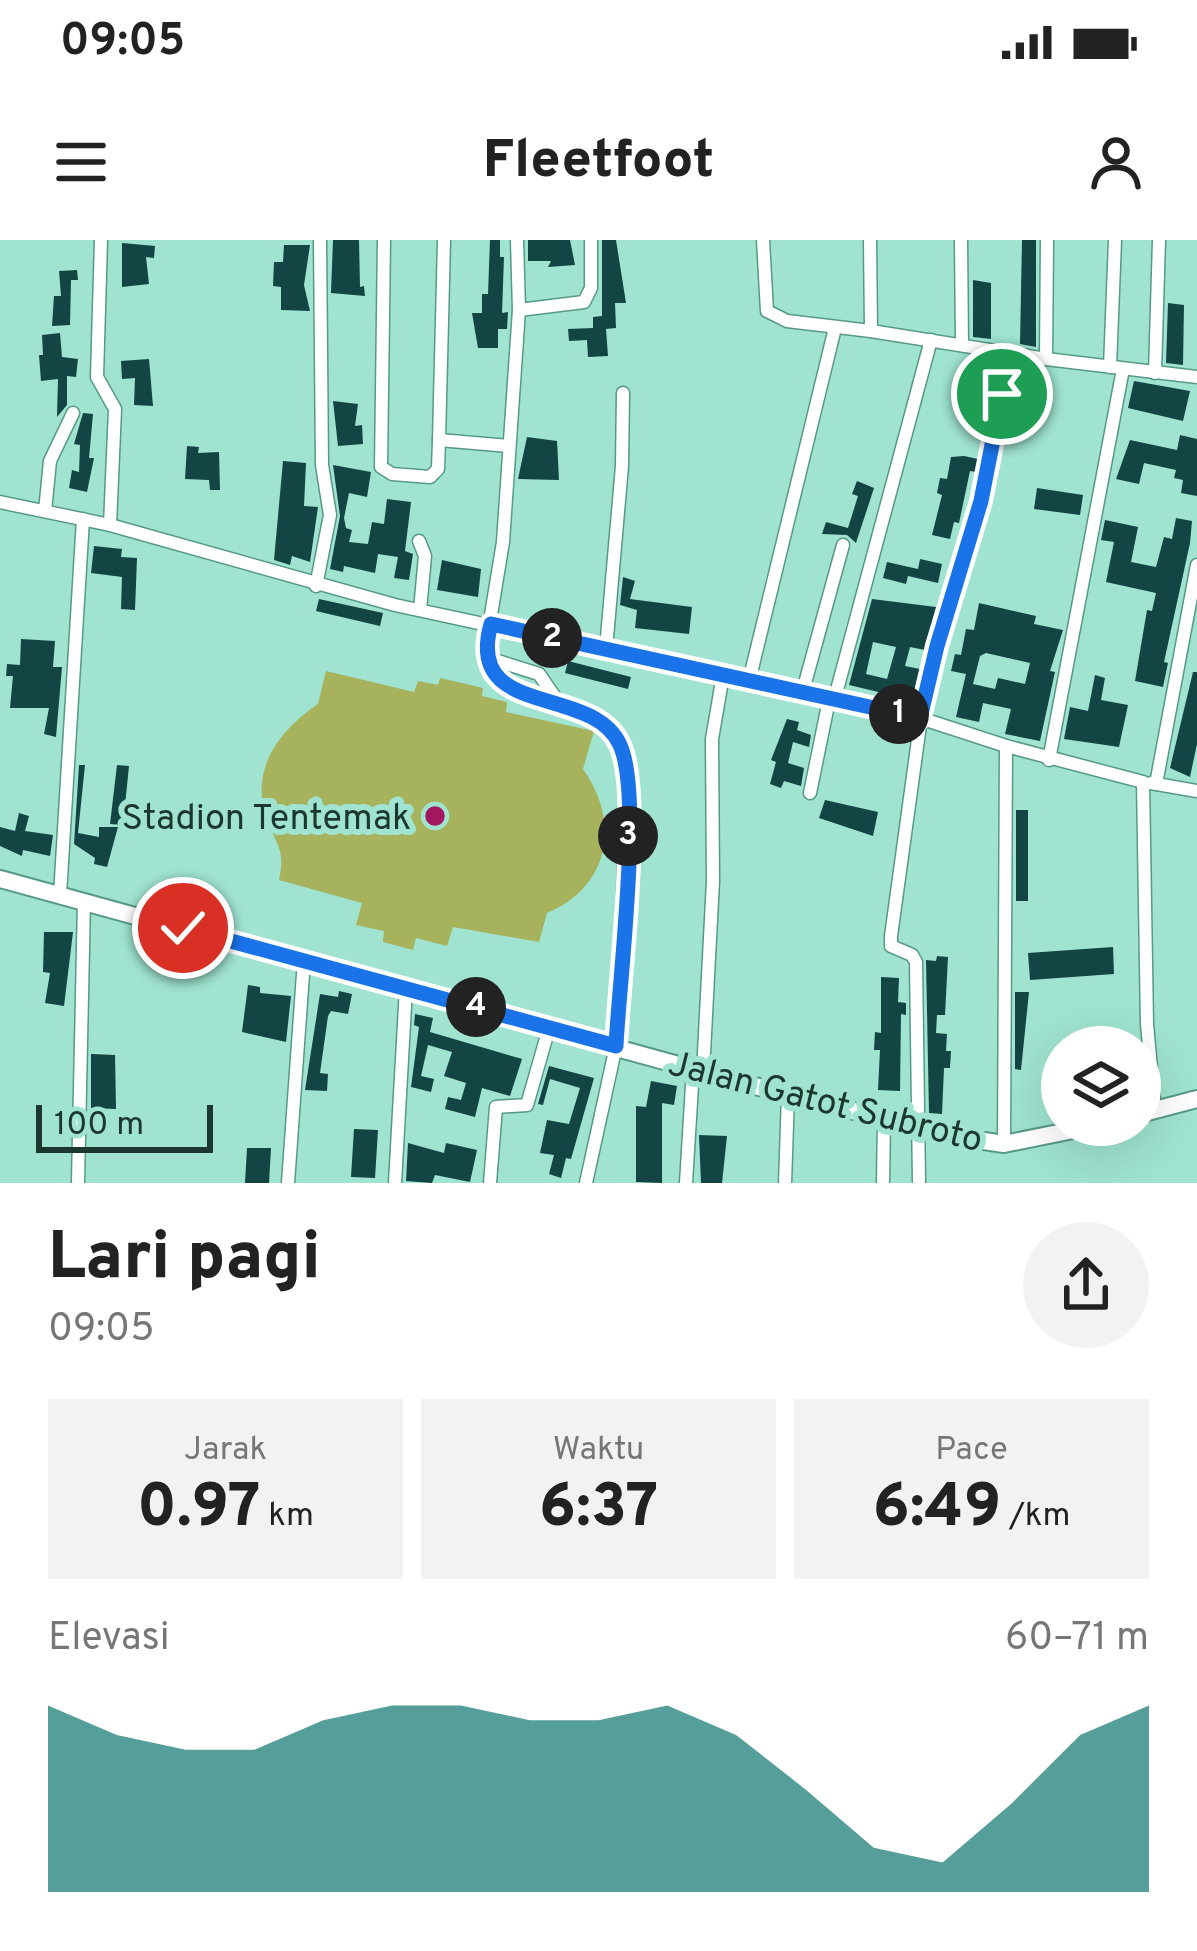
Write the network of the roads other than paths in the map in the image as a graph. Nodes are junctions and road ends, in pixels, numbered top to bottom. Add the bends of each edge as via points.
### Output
1 (101, 240) edge
2 (320, 240) edge
3 (384, 240) edge
4 (444, 240) edge
5 (517, 240) edge
6 (591, 240) edge
7 (763, 240) edge
8 (870, 240) edge
9 (961, 240) edge
10 (1047, 240) edge
11 (1115, 240) edge
12 (1159, 240) edge
13 (519, 310) junction
14 (835, 328) junction
15 (872, 331) junction
16 (931, 340) junction
17 (962, 344) junction
18 (1009, 352) junction
19 (1046, 359) junction
20 (1116, 368) junction
21 (1155, 374) junction
22 (1197, 376) edge
23 (623, 393) dead end
24 (73, 413) dead end
25 (439, 440) junction
26 (509, 446) junction
27 (0, 502) edge
28 (45, 511) junction
29 (83, 519) junction
30 (110, 525) junction
31 (419, 541) dead end
32 (843, 545) dead end
33 (1197, 565) edge
34 (316, 586) junction
35 (420, 610) junction
36 (491, 624) junction
37 (605, 649) junction
38 (488, 658) junction
39 (723, 675) junction
40 (749, 681) junction
41 (802, 694) junction
42 (831, 700) junction
43 (561, 706) junction
44 (920, 718) junction
45 (1006, 746) junction
46 (1048, 760) junction
47 (1149, 783) junction
48 (1197, 791) edge
49 (810, 793) dead end
50 (0, 879) edge
51 (60, 895) junction
52 (84, 901) junction
53 (304, 960) junction
54 (406, 988) junction
55 (1147, 1026) edge
56 (550, 1028) junction
57 (616, 1046) junction
58 (698, 1071) junction
59 (788, 1095) junction
60 (1197, 1099) edge
61 (1161, 1109) edge
62 (884, 1119) junction
63 (920, 1127) junction
64 (1041, 1137) edge
65 (1004, 1144) junction
66 (78, 1183) edge
67 (289, 1183) edge
68 (395, 1183) edge
69 (490, 1183) edge
70 (586, 1183) edge
71 (686, 1183) edge
72 (785, 1183) edge
73 (883, 1183) edge
74 (920, 1183) edge

1 - 30 street via 97,377 116,409
2 - 34 street via 322,465 330,515
3 - 25 street via 381,467 430,477
4 - 25 street
5 - 13 street
6 - 13 street via 584,302
7 - 14 street via 766,311
8 - 15 street
9 - 17 street
10 - 19 street
11 - 20 street
12 - 21 street
13 - 26 street
14 - 15 street
14 - 40 street
15 - 16 street
16 - 17 street
16 - 42 street
17 - 18 street
18 - 19 street
18 - 44 street via 981,501
19 - 20 street
20 - 21 street
20 - 46 street
21 - 22 street
23 - 37 street
24 - 28 street via 50,461
25 - 26 street
26 - 36 street
27 - 28 street
28 - 29 street
29 - 30 street
29 - 51 street
30 - 34 street
31 - 35 street
32 - 41 street
33 - 47 street
34 - 35 street
35 - 36 street
36 - 37 street
36 - 38 street
37 - 39 street
38 - 43 street via 539,674
38 - 43 street via 506,685
39 - 40 street
39 - 58 street
40 - 41 street
41 - 42 street
42 - 44 street
42 - 49 street
43 - 57 street via 614,733 628,782
44 - 45 street
44 - 63 street via 891,946 916,962
45 - 46 street
45 - 65 street
46 - 47 street
47 - 48 street
47 - 55 street
50 - 51 street, Jalan Gatot Subroto
51 - 52 street, Jalan Gatot Subroto
52 - 53 street, Jalan Gatot Subroto
52 - 66 street
53 - 54 street, Jalan Gatot Subroto
53 - 67 street
54 - 56 street, Jalan Gatot Subroto
54 - 68 street
56 - 57 street, Jalan Gatot Subroto
56 - 69 street via 527,1106 496,1107
57 - 58 street, Jalan Gatot Subroto
57 - 70 street
58 - 59 street, Jalan Gatot Subroto
58 - 71 street
59 - 62 street, Jalan Gatot Subroto
59 - 72 street
60 - 61 street
62 - 63 street, Jalan Gatot Subroto
62 - 73 street
63 - 65 street, Jalan Gatot Subroto
63 - 74 street
64 - 65 street, Jalan Gatot Subroto

